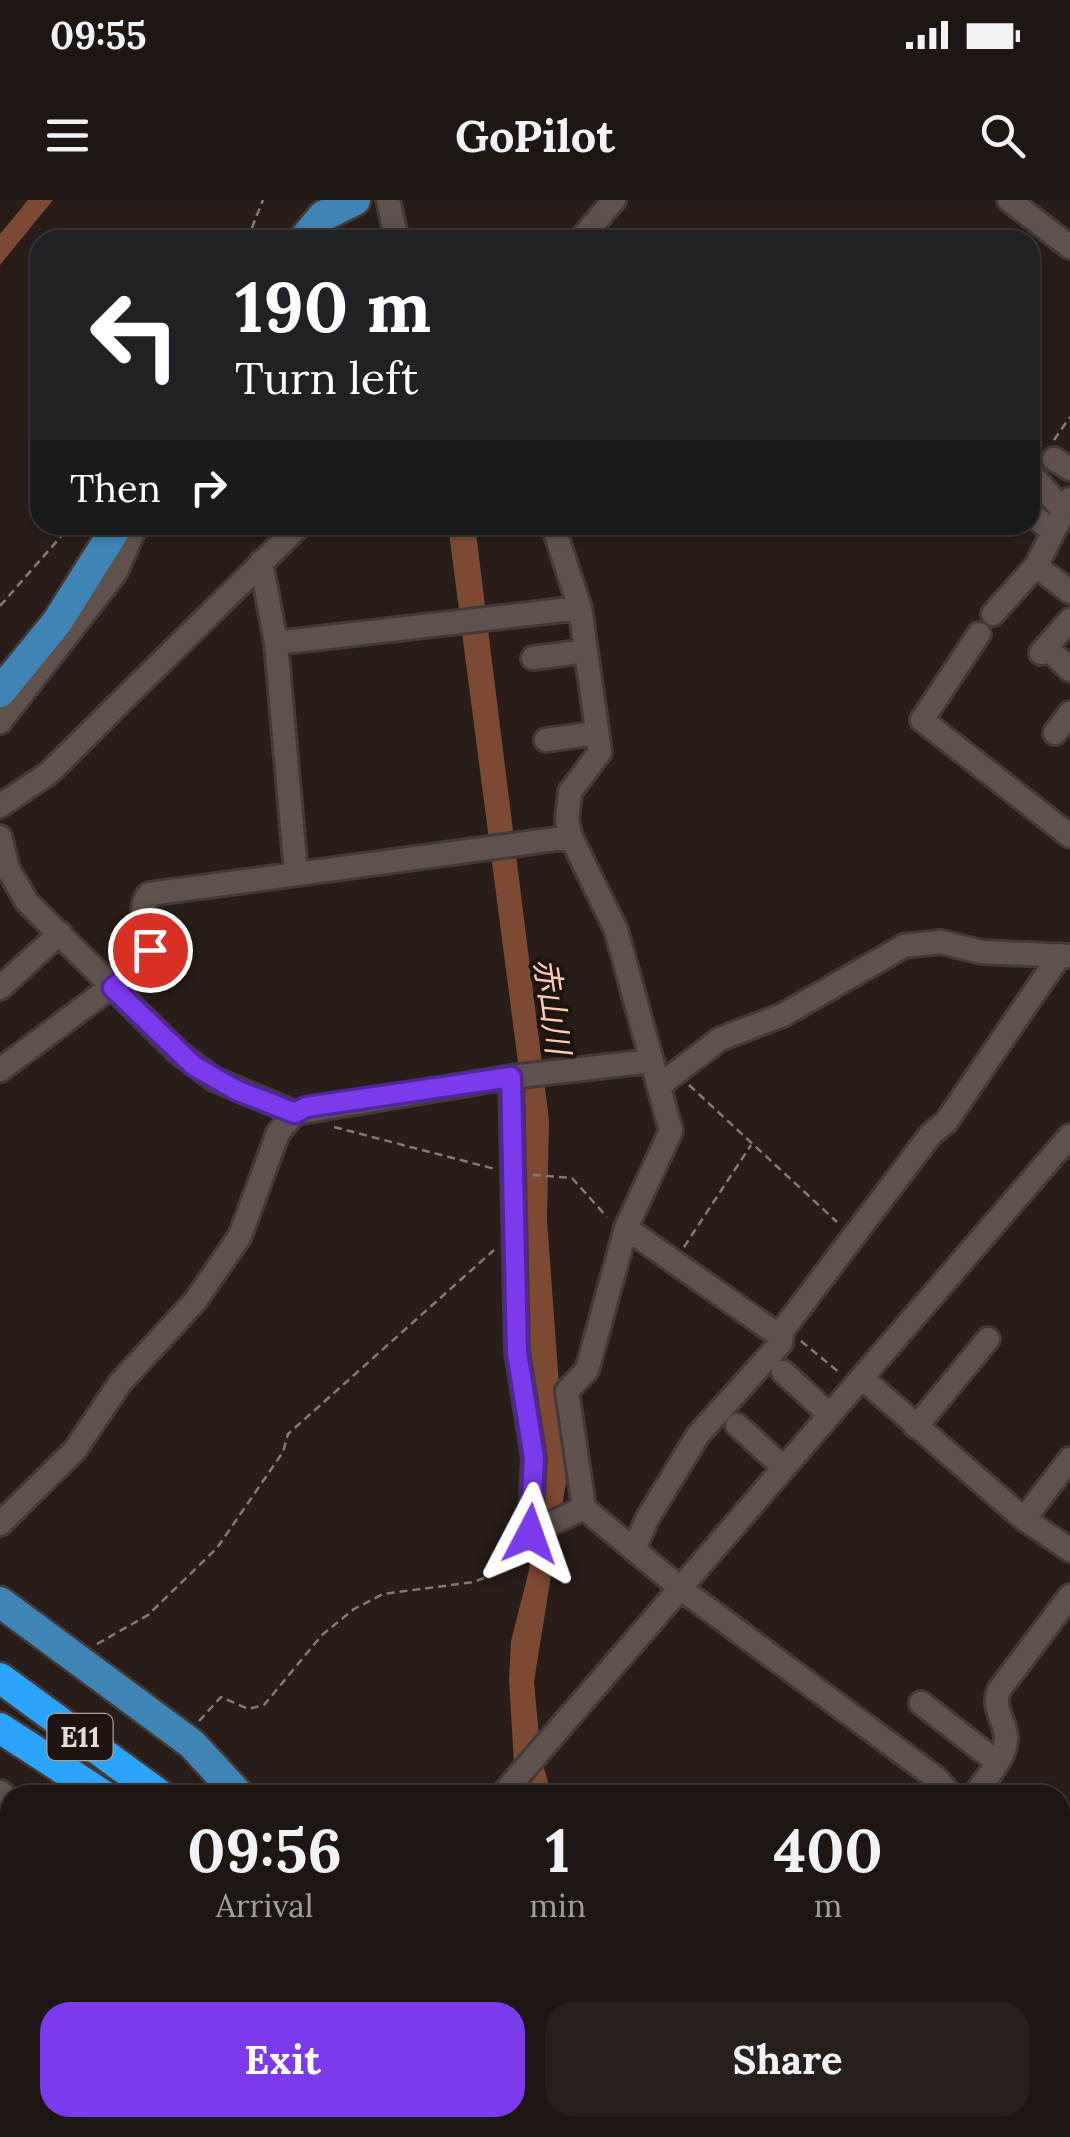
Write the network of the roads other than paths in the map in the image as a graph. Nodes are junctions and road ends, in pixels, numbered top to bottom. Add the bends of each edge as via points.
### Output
1 (355, 200) edge
2 (388, 200) edge
3 (614, 200) edge
4 (1009, 200) edge
5 (311, 230) edge
6 (395, 230) edge
7 (588, 230) edge
8 (1070, 247) edge
9 (1040, 486) edge
10 (1062, 513) edge
11 (112, 535) edge
12 (132, 535) edge
13 (289, 535) edge
14 (556, 535) edge
15 (261, 562) junction
16 (1036, 566) junction
17 (1070, 592) edge
18 (580, 608) junction
19 (993, 614) dead end
20 (1070, 620) edge
21 (979, 634) dead end
22 (276, 644) junction
23 (586, 651) junction
24 (533, 658) dead end
25 (1070, 670) edge
26 (0, 692) edge
27 (1070, 714) edge
28 (0, 722) edge
29 (1055, 733) dead end
30 (597, 734) junction
31 (546, 740) dead end
32 (0, 806) edge
33 (1066, 824) edge
34 (0, 837) edge
35 (570, 837) junction
36 (296, 873) junction
37 (60, 934) junction
38 (1065, 955) edge
39 (0, 988) edge
40 (113, 988) junction
41 (652, 1061) junction
42 (0, 1070) edge
43 (511, 1077) junction
44 (660, 1084) junction
45 (295, 1113) junction
46 (1070, 1136) edge
47 (626, 1228) junction
48 (783, 1332) junction
49 (987, 1339) dead end
50 (782, 1372) dead end
51 (859, 1382) junction
52 (830, 1415) junction
53 (736, 1425) dead end
54 (916, 1427) junction
55 (1070, 1459) edge
56 (784, 1468) junction
57 (578, 1512) junction
58 (1024, 1520) junction
59 (0, 1524) edge
60 (634, 1550) junction
61 (1070, 1550) edge
62 (680, 1588) junction
63 (1070, 1596) edge
64 (0, 1602) edge
65 (0, 1678) edge
66 (922, 1703) dead end
67 (0, 1728) edge
68 (998, 1762) junction
69 (88, 1785) edge
70 (146, 1785) edge
71 (229, 1785) edge
72 (510, 1785) edge
73 (942, 1785) edge
74 (987, 1785) edge

1 - 5 main road
2 - 6 street
3 - 7 street
4 - 8 street
9 - 10 street
10 - 16 street
11 - 26 main road via 58,622
12 - 28 street via 116,572
13 - 15 street
14 - 18 street
15 - 22 street
15 - 32 street via 49,773
16 - 17 street
16 - 19 street
18 - 22 street
18 - 23 street
20 - 25 street via 1044,650
21 - 33 street via 922,720
22 - 36 street
23 - 24 street
23 - 30 street
27 - 29 street
30 - 31 street
30 - 35 street via 600,752 566,807
34 - 37 street via 16,885
35 - 36 street
35 - 41 street via 616,930
36 - 40 street via 149,894 142,904 147,960
37 - 39 street
37 - 40 street
38 - 44 street via 980,952 942,942 904,946 783,1016 720,1038
38 - 48 street
40 - 42 street
40 - 45 street via 194,1066
41 - 43 street
41 - 44 street
43 - 45 street
43 - 57 street via 517,1352 534,1458 530,1534
44 - 47 street via 671,1131
45 - 59 street via 278,1134 240,1236 196,1300 120,1383 75,1450
46 - 51 street
47 - 48 street
47 - 57 street via 586,1370 567,1391
48 - 60 street via 766,1363 698,1436
49 - 54 street
50 - 52 street
51 - 52 street
51 - 54 street
52 - 56 street
53 - 56 street
54 - 58 street
55 - 58 street
56 - 62 street
57 - 60 street
58 - 61 street
60 - 62 street
62 - 72 street
62 - 73 street
63 - 68 street via 998,1690 994,1703 1006,1738
64 - 71 main road via 186,1740
65 - 70 highway, E11
66 - 68 street
67 - 69 highway, E11
68 - 74 street

